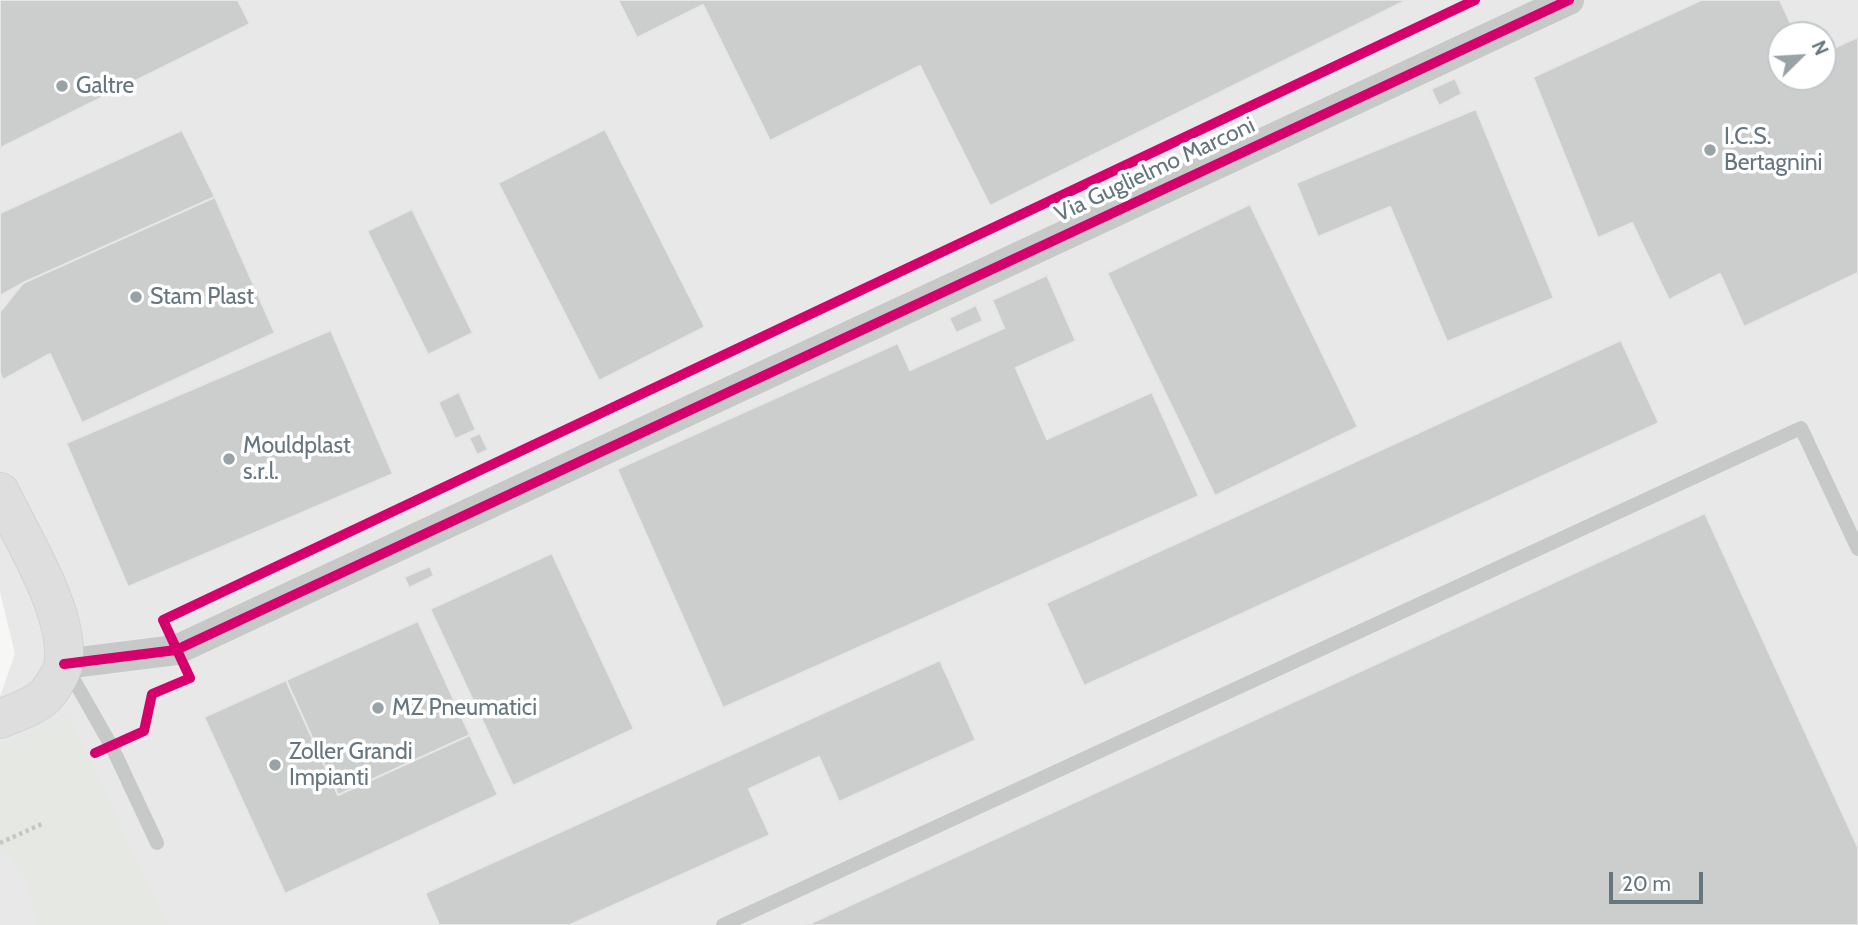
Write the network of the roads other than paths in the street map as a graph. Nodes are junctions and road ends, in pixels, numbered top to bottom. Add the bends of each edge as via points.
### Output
1 (1569, 0) edge
2 (0, 492) edge
3 (1858, 549) edge
4 (64, 664) junction
5 (17, 712) edge
6 (157, 843) dead end
7 (723, 925) edge

1 - 4 street, Via Guglielmo Marconi via 176,650
2 - 4 main road via 52,601 62,634
3 - 7 lane via 1801,428
4 - 5 main road via 48,693
4 - 6 lane via 112,747

